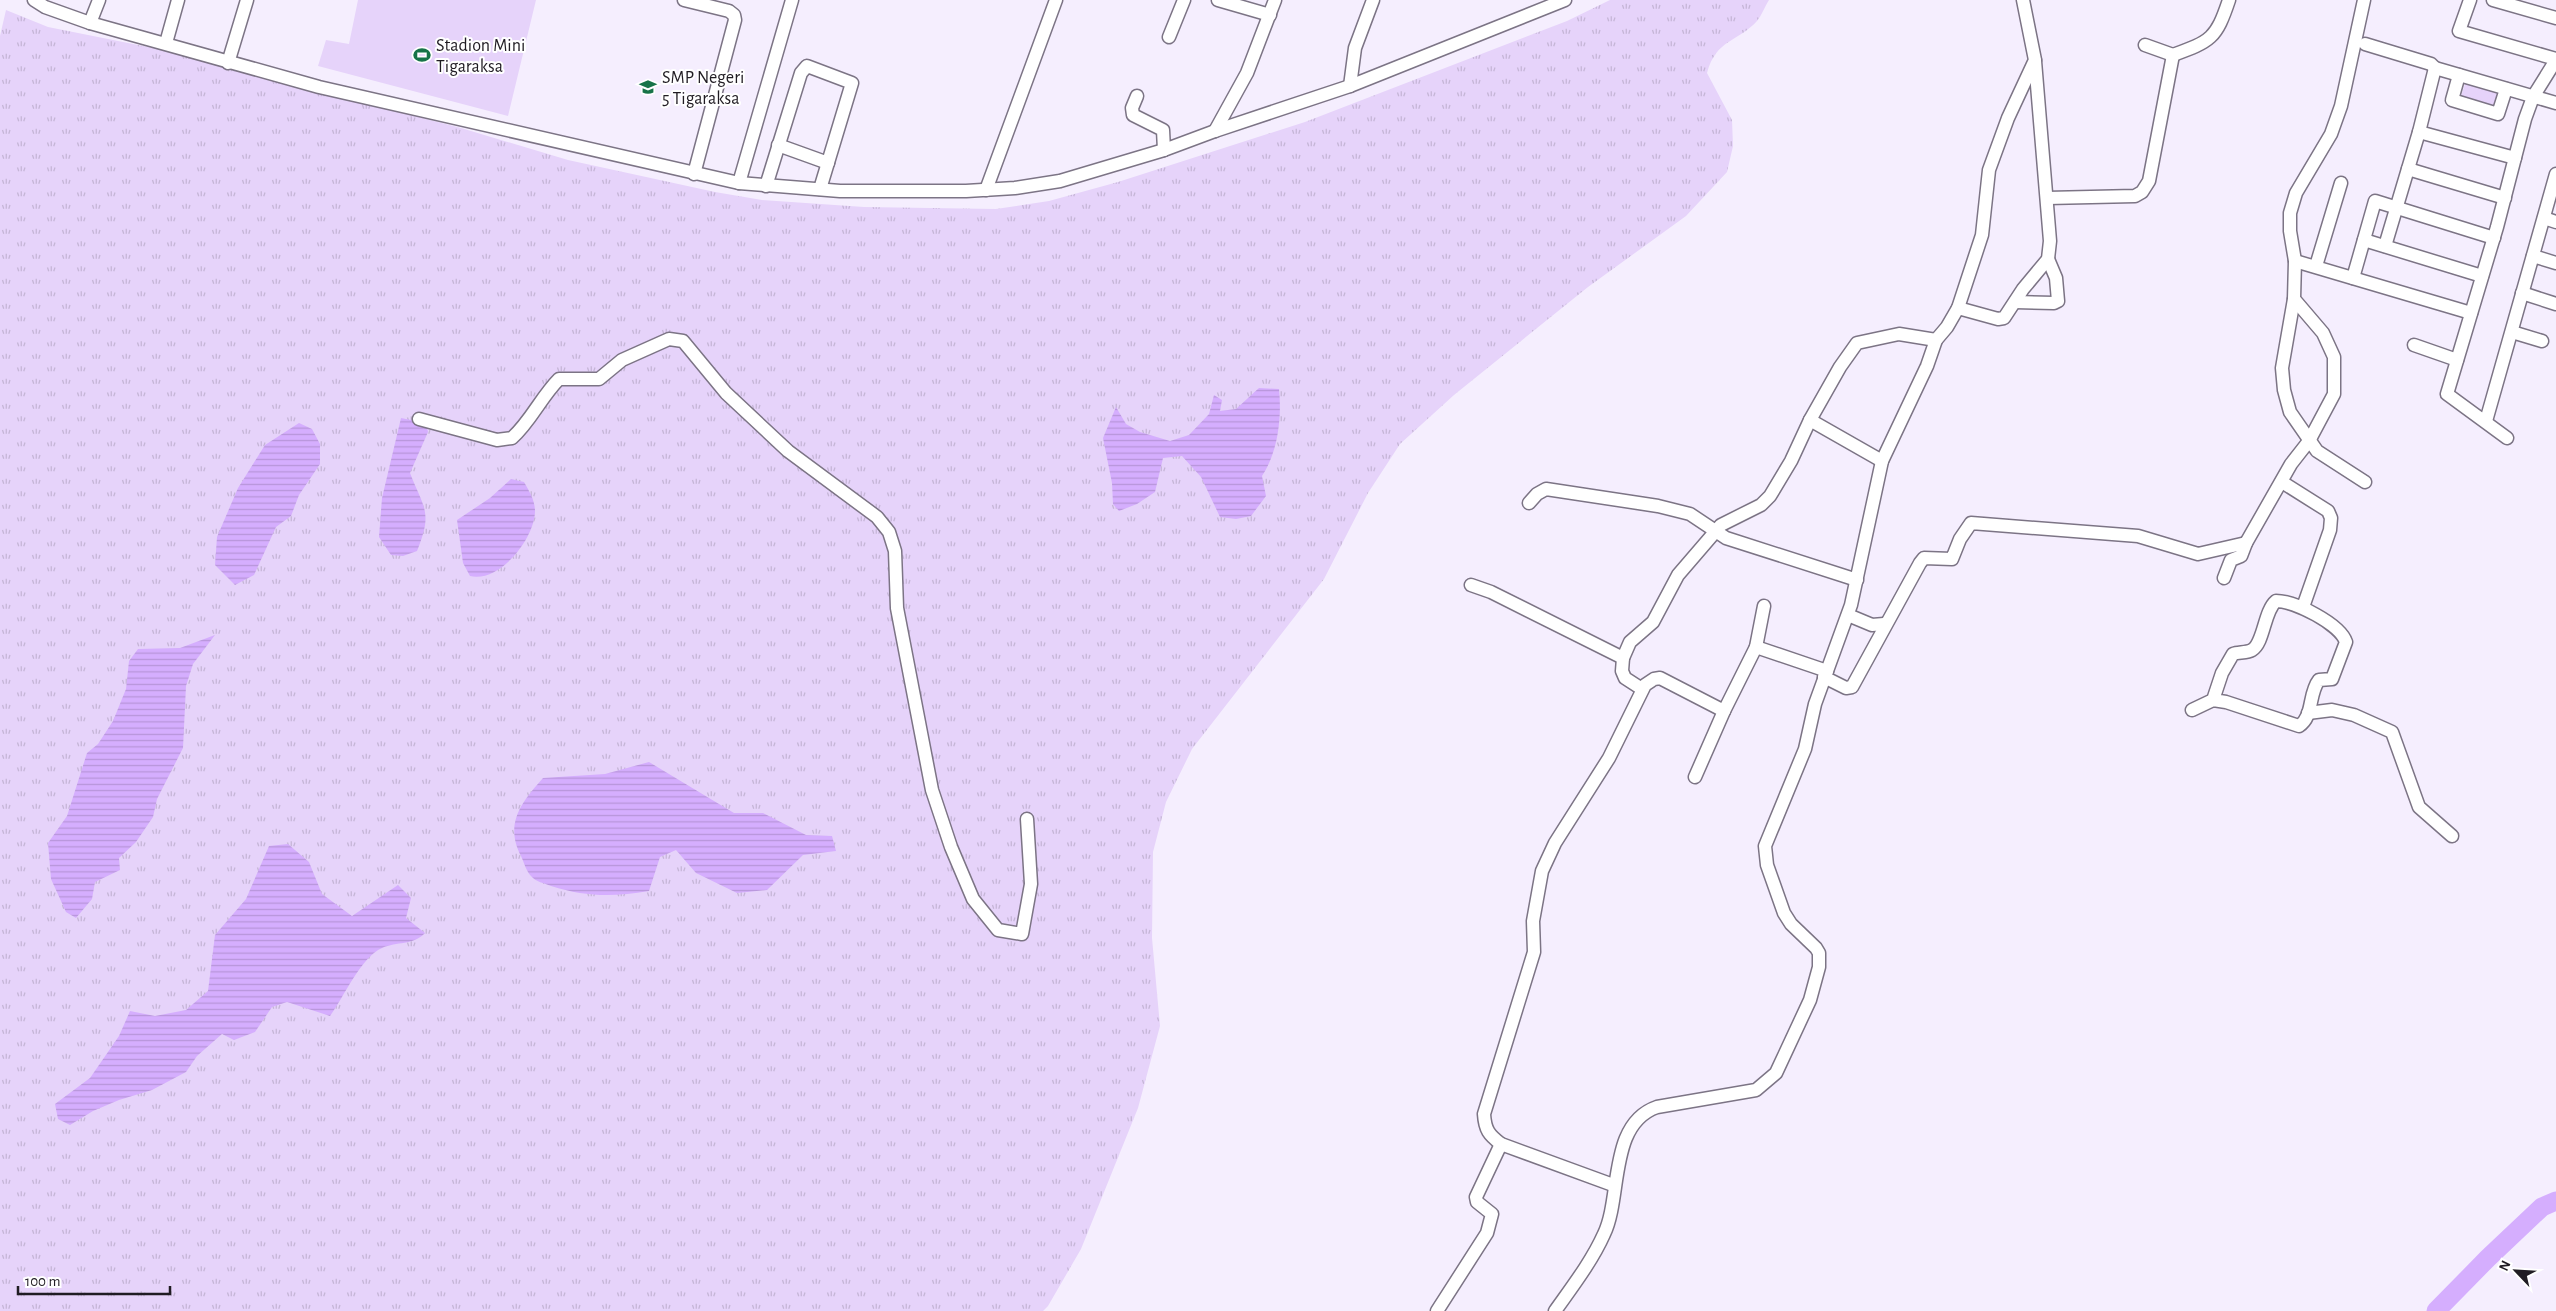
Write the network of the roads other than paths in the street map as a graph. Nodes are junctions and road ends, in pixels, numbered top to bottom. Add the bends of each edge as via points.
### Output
1 (34, 0) edge
2 (99, 0) edge
3 (178, 0) edge
4 (247, 0) edge
5 (684, 0) edge
6 (792, 0) edge
7 (1056, 0) edge
8 (1184, 0) edge
9 (1218, 0) edge
10 (1275, 0) edge
11 (1373, 0) edge
12 (1566, 0) edge
13 (2024, 0) edge
14 (2228, 0) edge
15 (2364, 0) edge
16 (2470, 0) edge
17 (2493, 0) edge
18 (1270, 15) junction
19 (2556, 18) edge
20 (90, 23) junction
21 (1169, 37) dead end
22 (166, 43) junction
23 (2365, 44) dead end
24 (2145, 45) dead end
25 (2173, 54) junction
26 (2035, 60) junction
27 (2556, 60) edge
28 (228, 62) junction
29 (2435, 68) junction
30 (2459, 75) junction
31 (1350, 86) junction
32 (2506, 89) junction
33 (1137, 96) dead end
34 (2533, 97) junction
35 (2556, 102) edge
36 (1215, 131) junction
37 (2419, 132) junction
38 (778, 145) junction
39 (1164, 150) junction
40 (2515, 158) junction
41 (828, 163) junction
42 (2408, 169) junction
43 (694, 174) junction
44 (2556, 174) edge
45 (739, 183) junction
46 (2341, 183) dead end
47 (766, 186) junction
48 (820, 189) junction
49 (986, 190) junction
50 (2554, 195) edge
51 (2047, 198) junction
52 (2505, 198) junction
53 (2396, 208) junction
54 (2550, 220) edge
55 (2494, 238) junction
56 (2364, 240) junction
57 (2385, 246) junction
58 (2533, 256) junction
59 (2048, 259) junction
60 (2294, 261) junction
61 (2556, 263) edge
62 (2316, 266) junction
63 (2482, 276) junction
64 (2353, 278) junction
65 (2522, 293) junction
66 (2294, 299) junction
67 (2015, 302) junction
68 (2556, 304) edge
69 (1958, 308) junction
70 (2471, 313) junction
71 (2512, 332) junction
72 (1936, 340) junction
73 (2542, 341) dead end
74 (2414, 345) dead end
75 (2457, 360) junction
76 (419, 419) dead end
77 (1810, 420) junction
78 (2486, 421) junction
79 (2507, 438) dead end
80 (2309, 441) junction
81 (1882, 461) junction
82 (2282, 482) junction
83 (2365, 482) dead end
84 (1529, 503) dead end
85 (1716, 531) junction
86 (2246, 542) junction
87 (2224, 578) dead end
88 (1858, 580) junction
89 (1471, 585) dead end
90 (1764, 606) dead end
91 (2303, 607) junction
92 (1848, 615) junction
93 (1884, 624) junction
94 (1756, 647) junction
95 (1623, 658) junction
96 (1826, 674) junction
97 (1642, 689) junction
98 (2213, 700) junction
99 (2192, 710) dead end
100 (1724, 711) junction
101 (2308, 713) junction
102 (1695, 776) dead end
103 (1027, 820) dead end
104 (2452, 836) dead end
105 (1501, 1144) junction
106 (1613, 1184) junction
107 (1437, 1311) edge
108 (1555, 1311) edge

1 - 20 street
2 - 20 street
3 - 22 street
4 - 28 street
5 - 43 street via 729,11 735,20
6 - 45 street
7 - 49 street
8 - 21 street
9 - 18 street
10 - 18 street
11 - 31 street via 1355,48
12 - 31 street
13 - 26 street
14 - 25 street via 2218,30 2211,38
15 - 60 street via 2341,106 2331,134 2296,192 2290,212
16 - 27 street via 2459,31
17 - 19 street
18 - 36 street via 1247,73
20 - 22 street
22 - 28 street
23 - 29 street
24 - 25 street
25 - 51 street via 2149,181 2142,192 2135,196
26 - 51 street
26 - 69 street via 2008,118 1989,170 1982,235
27 - 34 street
28 - 43 street via 319,87
29 - 30 street
29 - 37 street
30 - 32 street
30 - 32 street via 2452,100 2498,114
31 - 36 street
32 - 34 street
33 - 39 street via 1133,115 1163,130
34 - 35 street
34 - 40 street
36 - 39 street
37 - 40 street
37 - 42 street
38 - 41 street
38 - 41 street via 803,68 807,66 850,80 852,87
38 - 47 street
39 - 49 street via 1060,180
40 - 52 street
41 - 48 street
42 - 52 street
42 - 53 street
43 - 45 street
44 - 50 street
45 - 47 street
46 - 62 street
47 - 48 street
48 - 49 street
50 - 54 street
51 - 59 street
52 - 55 street
53 - 55 street
53 - 56 street via 2375,201
53 - 57 street
54 - 58 street
55 - 63 street
56 - 57 street
56 - 64 street
57 - 63 street
58 - 61 street
58 - 65 street
59 - 67 street
59 - 67 street via 2056,278 2058,301
60 - 62 street
60 - 66 street
62 - 64 street
63 - 70 street
64 - 70 street
65 - 68 street
65 - 71 street
66 - 80 street via 2282,368 2284,390 2290,412
66 - 80 street via 2323,333 2334,357 2334,394
67 - 69 street via 2004,318 1998,319
69 - 72 street
70 - 75 street
71 - 73 street
71 - 78 street
72 - 77 street via 1898,334 1857,343
72 - 81 street
74 - 75 street
75 - 78 street via 2447,394
76 - 103 street via 497,440 512,438 559,379 598,379 622,360 669,339 683,341 726,393 788,451 877,517 889,532 895,552 897,608 932,790 951,848 973,899 998,930 1022,934 1031,884
77 - 81 street
77 - 85 street via 1770,496 1760,505 1728,520
78 - 79 street
80 - 82 street
80 - 83 street via 2317,451
81 - 88 street
82 - 86 street
82 - 91 street via 2328,512 2331,518 2330,530
84 - 85 street via 1542,490 1552,490 1690,514
85 - 88 street via 1726,538
85 - 95 street via 1678,576 1657,616 1630,642
86 - 87 street via 2240,557 2231,560
86 - 93 street via 2198,554 2138,536 1971,523 1952,559 1924,558
88 - 92 street
89 - 95 street
90 - 94 street
91 - 98 street via 2280,601 2274,603 2257,646 2233,654 2222,673
91 - 101 street via 2344,634 2346,642 2332,679 2316,683
92 - 93 street via 1872,625
92 - 96 street
93 - 96 street via 1852,688 1846,688
94 - 96 street
94 - 100 street
95 - 97 street via 1625,678
96 - 106 street via 1805,749 1766,846 1765,856 1787,920 1819,953 1819,967 1810,1000 1776,1073 1756,1090 1657,1107 1640,1115 1631,1128
97 - 100 street via 1648,682 1660,678
97 - 105 street via 1609,758 1555,843 1542,871 1533,921 1534,952 1484,1114 1488,1134
98 - 99 street
98 - 101 street via 2295,726 2303,723
100 - 102 street
101 - 104 street via 2332,710 2354,715 2392,732 2419,807
105 - 106 street
105 - 107 street via 1476,1197 1477,1202 1492,1214 1487,1233
106 - 108 street via 1606,1232

